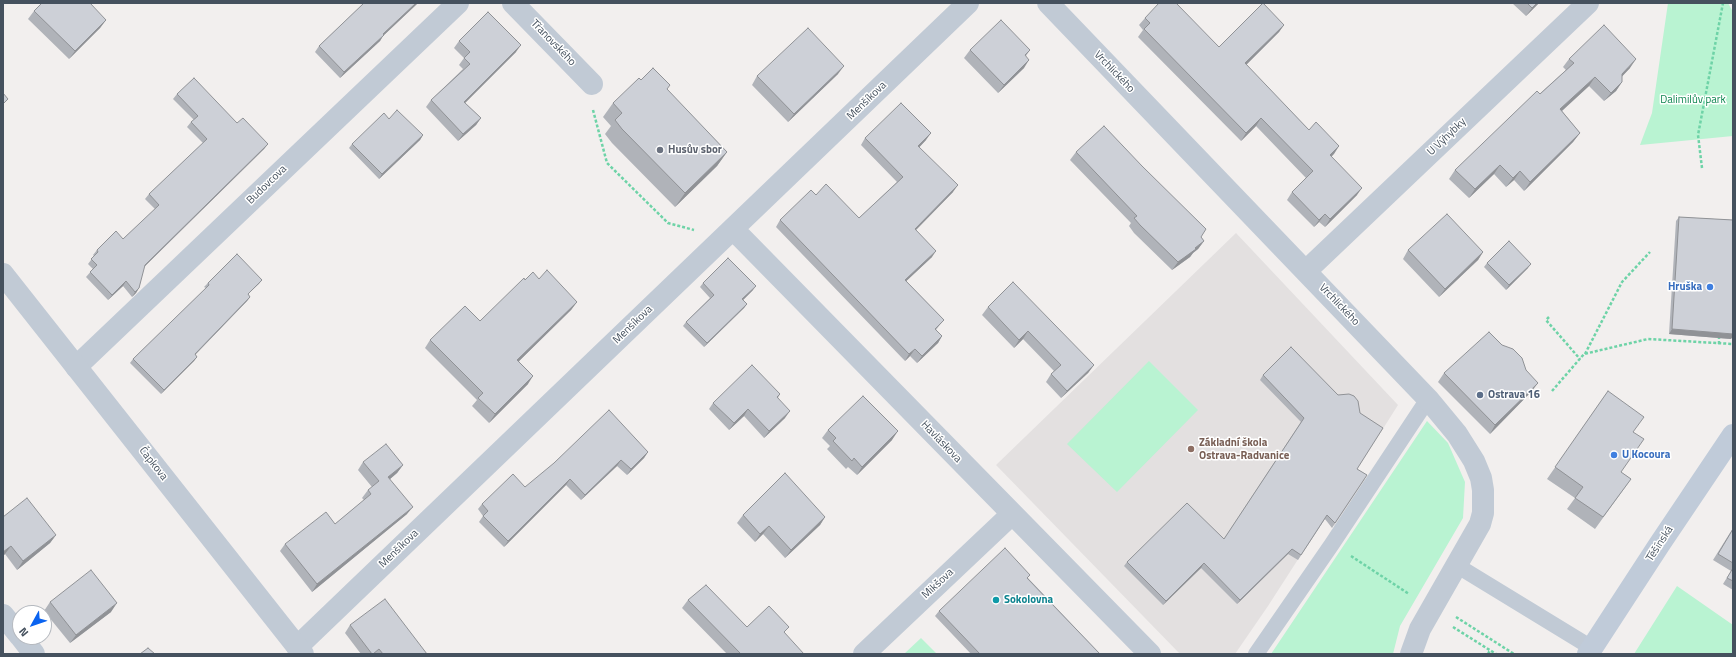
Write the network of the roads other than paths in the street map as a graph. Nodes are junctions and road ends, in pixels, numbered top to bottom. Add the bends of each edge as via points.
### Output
1 (458, 3) edge
2 (513, 3) edge
3 (968, 3) edge
4 (1048, 3) edge
5 (1588, 3) edge
6 (592, 84) road end
7 (728, 234) junction
8 (1306, 271) junction
9 (3, 274) edge
10 (76, 367) junction
11 (1428, 399) junction
12 (1733, 435) edge
13 (1012, 514) junction
14 (1456, 565) junction
15 (3, 615) edge
16 (12, 627) edge
17 (27, 645) edge
18 (300, 650) edge
19 (1590, 651) edge
20 (34, 654) edge
21 (864, 654) edge
22 (1150, 654) edge
23 (1256, 654) edge
24 (1411, 654) edge

1 - 10 street, Budovcova
2 - 6 street, Třanovského
3 - 7 street, Menšíkova
4 - 8 street, Vrchlického
5 - 8 street, U Výhybky
7 - 13 street, Havláskova
7 - 18 street, Menšíkova
8 - 11 street, Vrchlického
9 - 10 street, Čapkova
10 - 18 street, Čapkova
11 - 14 street, Vrchlického via 1466,447 1479,472 1484,490 1480,524
11 - 23 lane
12 - 19 main road, Těšínská
13 - 21 street, Mikšova
13 - 22 street, Havláskova
14 - 19 lane
14 - 24 street, Vrchlického via 1420,629
15 - 16 street
17 - 20 street

